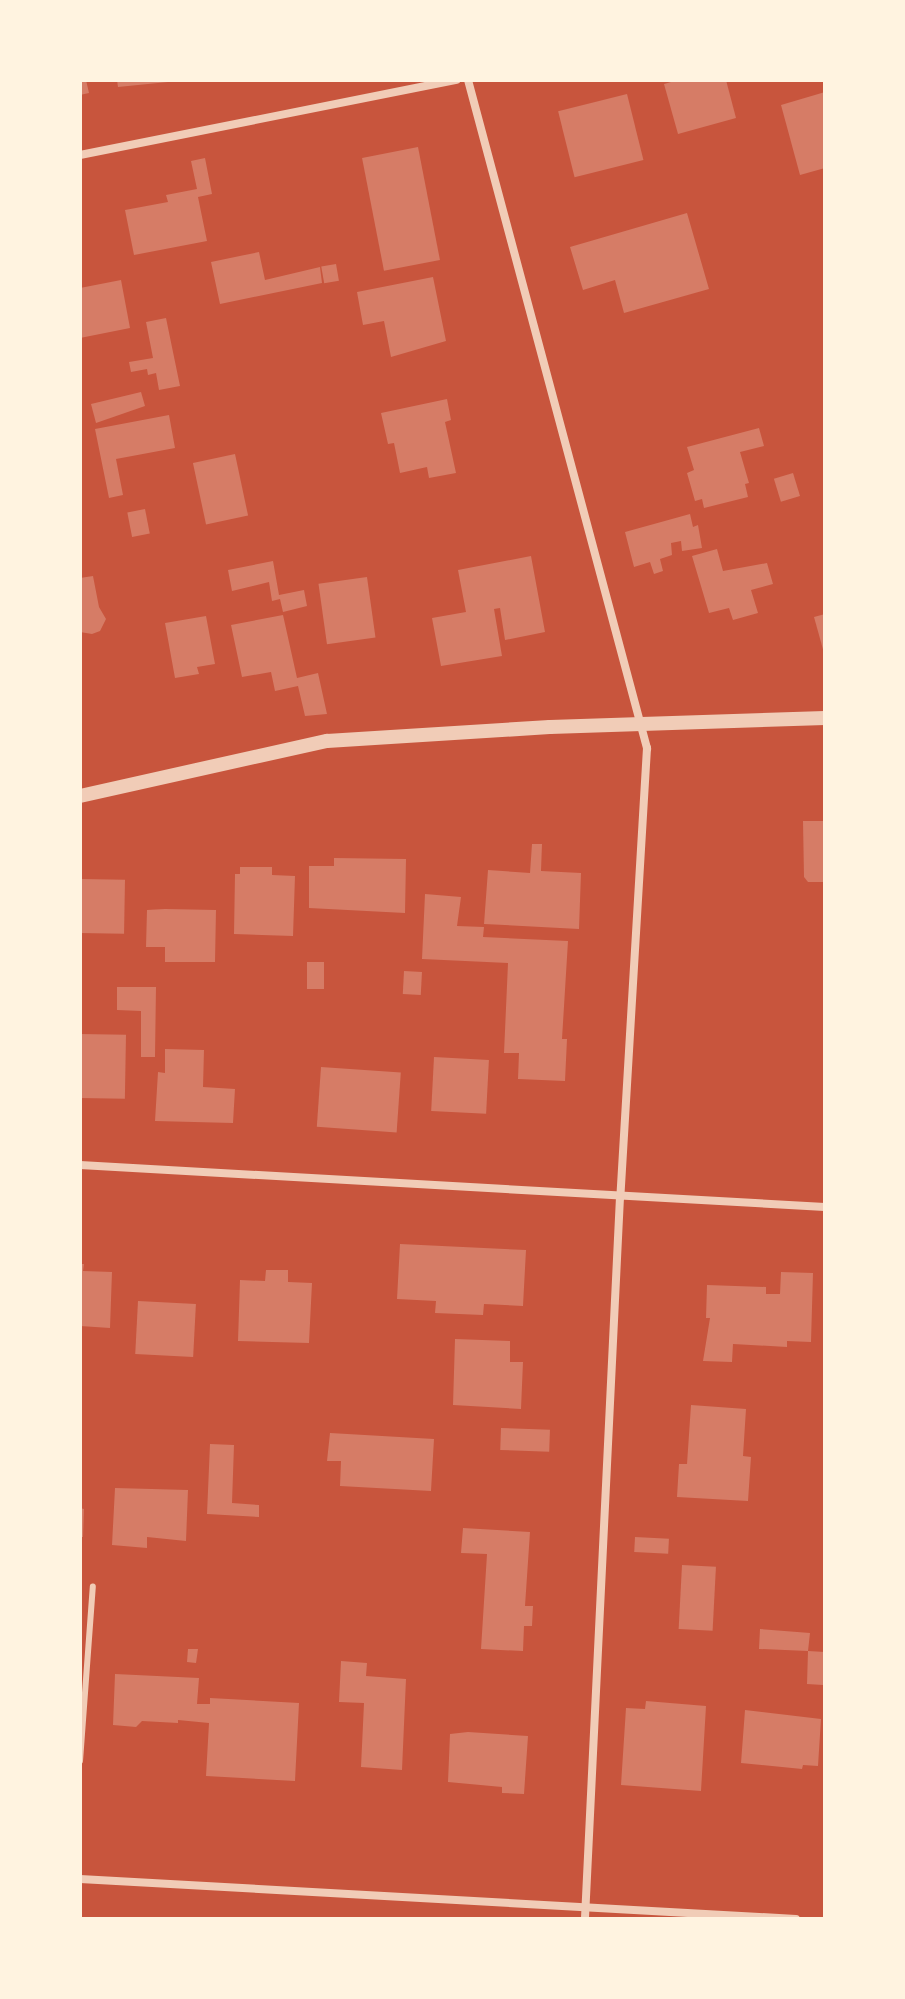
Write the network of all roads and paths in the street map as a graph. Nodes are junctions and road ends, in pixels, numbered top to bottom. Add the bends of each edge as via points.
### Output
1 (457, 80) edge
2 (468, 80) edge
3 (80, 155) edge
4 (825, 718) edge
5 (638, 725) junction
6 (80, 796) edge
7 (80, 1165) edge
8 (620, 1197) junction
9 (825, 1207) edge
10 (93, 1586) dead end
11 (80, 1761) edge
12 (80, 1879) edge
13 (585, 1908) junction
14 (585, 1919) edge
15 (796, 1919) edge

1 - 3 street
2 - 5 street
4 - 5 street
5 - 6 street via 327,741
5 - 8 street via 647,748
7 - 8 street
8 - 9 street
8 - 13 street
10 - 11 lane
12 - 13 street
13 - 14 street
13 - 15 street

